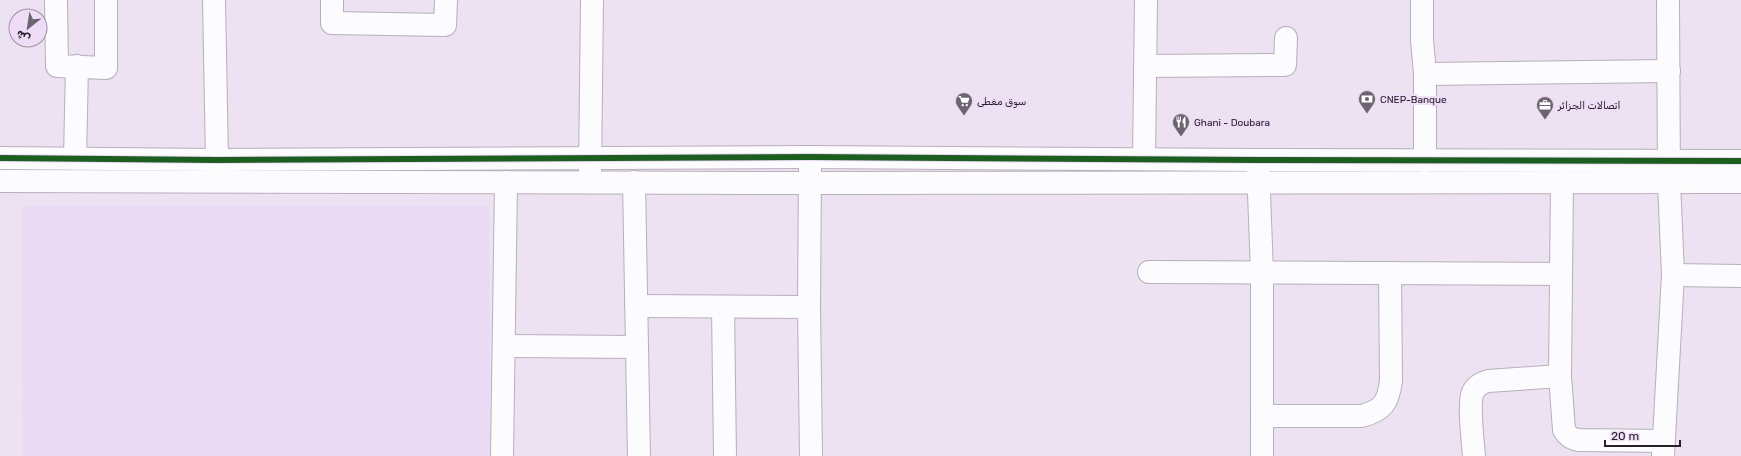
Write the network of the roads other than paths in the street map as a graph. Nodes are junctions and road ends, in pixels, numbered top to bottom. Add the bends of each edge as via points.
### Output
1 (56, 0) edge
2 (106, 0) edge
3 (214, 0) edge
4 (332, 0) edge
5 (446, 0) edge
6 (592, 0) edge
7 (1146, 0) edge
8 (1422, 0) edge
9 (1668, 0) edge
10 (1286, 38) dead end
11 (76, 66) junction
12 (1145, 66) junction
13 (1669, 71) junction
14 (1425, 74) junction
15 (810, 157) junction
16 (0, 158) edge
17 (75, 158) junction
18 (590, 158) junction
19 (1144, 159) junction
20 (217, 160) junction
21 (1258, 160) junction
22 (1741, 160) edge
23 (1425, 161) junction
24 (1669, 171) junction
25 (0, 181) edge
26 (506, 182) junction
27 (590, 182) junction
28 (634, 182) junction
29 (1259, 182) junction
30 (1562, 182) junction
31 (1741, 182) edge
32 (810, 183) junction
33 (1149, 272) dead end
34 (1262, 272) junction
35 (1390, 273) junction
36 (1561, 274) junction
37 (1673, 275) junction
38 (1741, 276) edge
39 (636, 306) junction
40 (723, 307) junction
41 (809, 307) junction
42 (504, 346) junction
43 (637, 347) junction
44 (1560, 376) junction
45 (1262, 416) junction
46 (1600, 448) edge
47 (1663, 449) edge
48 (502, 456) edge
49 (639, 456) edge
50 (725, 456) edge
51 (811, 456) edge
52 (1262, 456) edge
53 (1474, 456) edge

1 - 11 street via 57,66
2 - 11 street via 106,68
3 - 20 street
4 - 5 street via 332,23 445,25
6 - 18 street
7 - 12 street
8 - 14 street
9 - 13 street
10 - 12 street via 1285,66
11 - 17 street
12 - 19 street
13 - 14 street
13 - 24 street
14 - 23 street
15 - 18 street
15 - 19 street
15 - 32 street
16 - 17 street
17 - 20 street
18 - 20 street
18 - 27 street
19 - 21 street
21 - 23 street
21 - 29 street
22 - 24 street
23 - 24 street
24 - 30 street
24 - 31 street
24 - 37 street
25 - 26 street
26 - 27 street
26 - 42 street
27 - 28 street
28 - 32 street
28 - 39 street
29 - 30 street
29 - 32 street
29 - 34 street
30 - 36 street
32 - 41 street
33 - 34 street
34 - 35 street
34 - 45 street
35 - 36 street
35 - 45 street via 1391,381 1389,394 1383,406 1362,416
36 - 44 street
37 - 38 street
37 - 47 street
39 - 40 street
39 - 43 street
40 - 41 street
40 - 50 street
41 - 51 street
42 - 43 street
42 - 48 street
43 - 49 street
44 - 46 street via 1563,425 1567,435
44 - 53 street via 1488,381 1477,386 1471,399
45 - 52 street
46 - 47 street

